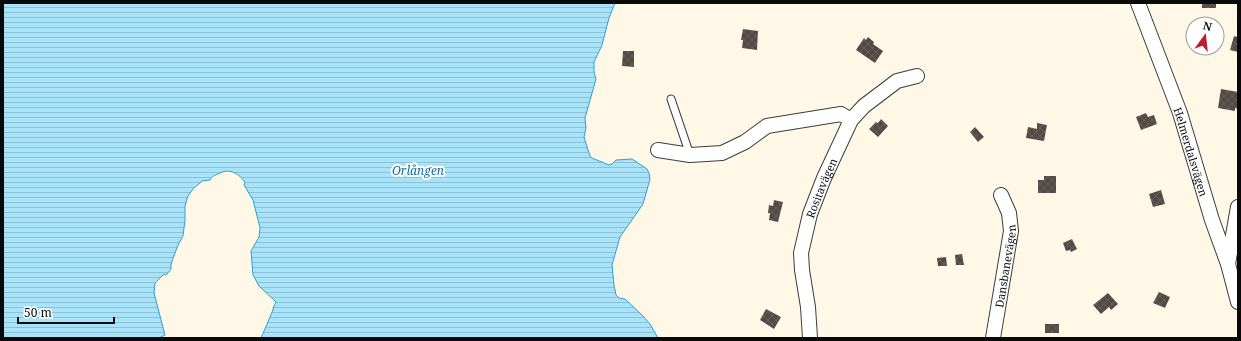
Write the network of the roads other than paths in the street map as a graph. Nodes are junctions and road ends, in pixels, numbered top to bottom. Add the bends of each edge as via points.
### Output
1 (1138, 3) edge
2 (917, 76) dead end
3 (672, 98) dead end
4 (851, 120) junction
5 (658, 150) dead end
6 (690, 155) junction
7 (1001, 195) dead end
8 (1238, 207) edge
9 (1228, 264) junction
10 (1238, 302) edge
11 (810, 338) edge
12 (993, 338) edge

1 - 9 street, Helmerdalsvägen via 1180,113
2 - 4 street, Rositavägen via 897,81 864,106
3 - 6 lane
4 - 6 street via 841,114 767,126 745,142 722,153
4 - 11 street, Rositavägen via 810,214 801,253
5 - 6 street
7 - 12 street, Dansbanevägen via 1009,213 1012,230
8 - 9 street
9 - 10 street, Helmerdalsvägen

